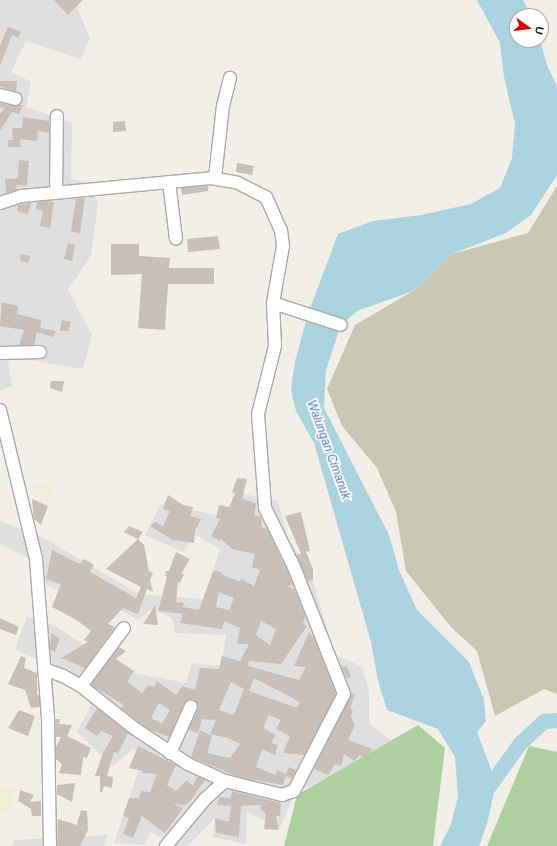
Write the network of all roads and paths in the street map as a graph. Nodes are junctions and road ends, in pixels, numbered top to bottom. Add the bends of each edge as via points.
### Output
1 (230, 78) dead end
2 (0, 96) edge
3 (16, 99) dead end
4 (57, 116) dead end
5 (215, 178) junction
6 (169, 182) junction
7 (56, 193) junction
8 (0, 203) edge
9 (176, 238) dead end
10 (273, 303) junction
11 (341, 326) dead end
12 (40, 352) dead end
13 (0, 353) edge
14 (0, 410) edge
15 (3, 438) edge
16 (124, 628) dead end
17 (44, 669) junction
18 (81, 686) junction
19 (191, 706) dead end
20 (170, 753) junction
21 (225, 781) junction
22 (50, 846) edge
23 (166, 846) edge

1 - 5 street via 223,106
2 - 3 street
4 - 7 street
5 - 6 street
5 - 10 street via 238,183 263,194 274,212 281,230 283,246
6 - 7 street
6 - 9 street
7 - 8 street via 22,196
10 - 11 street
10 - 21 street via 275,346 258,414 265,508 297,574 344,693 292,793 282,794
12 - 13 street
14 - 15 street
15 - 17 street via 36,559
16 - 18 street
17 - 18 street
17 - 22 street via 48,720
18 - 20 street via 130,726
19 - 20 street
20 - 21 street
21 - 23 street via 205,798

